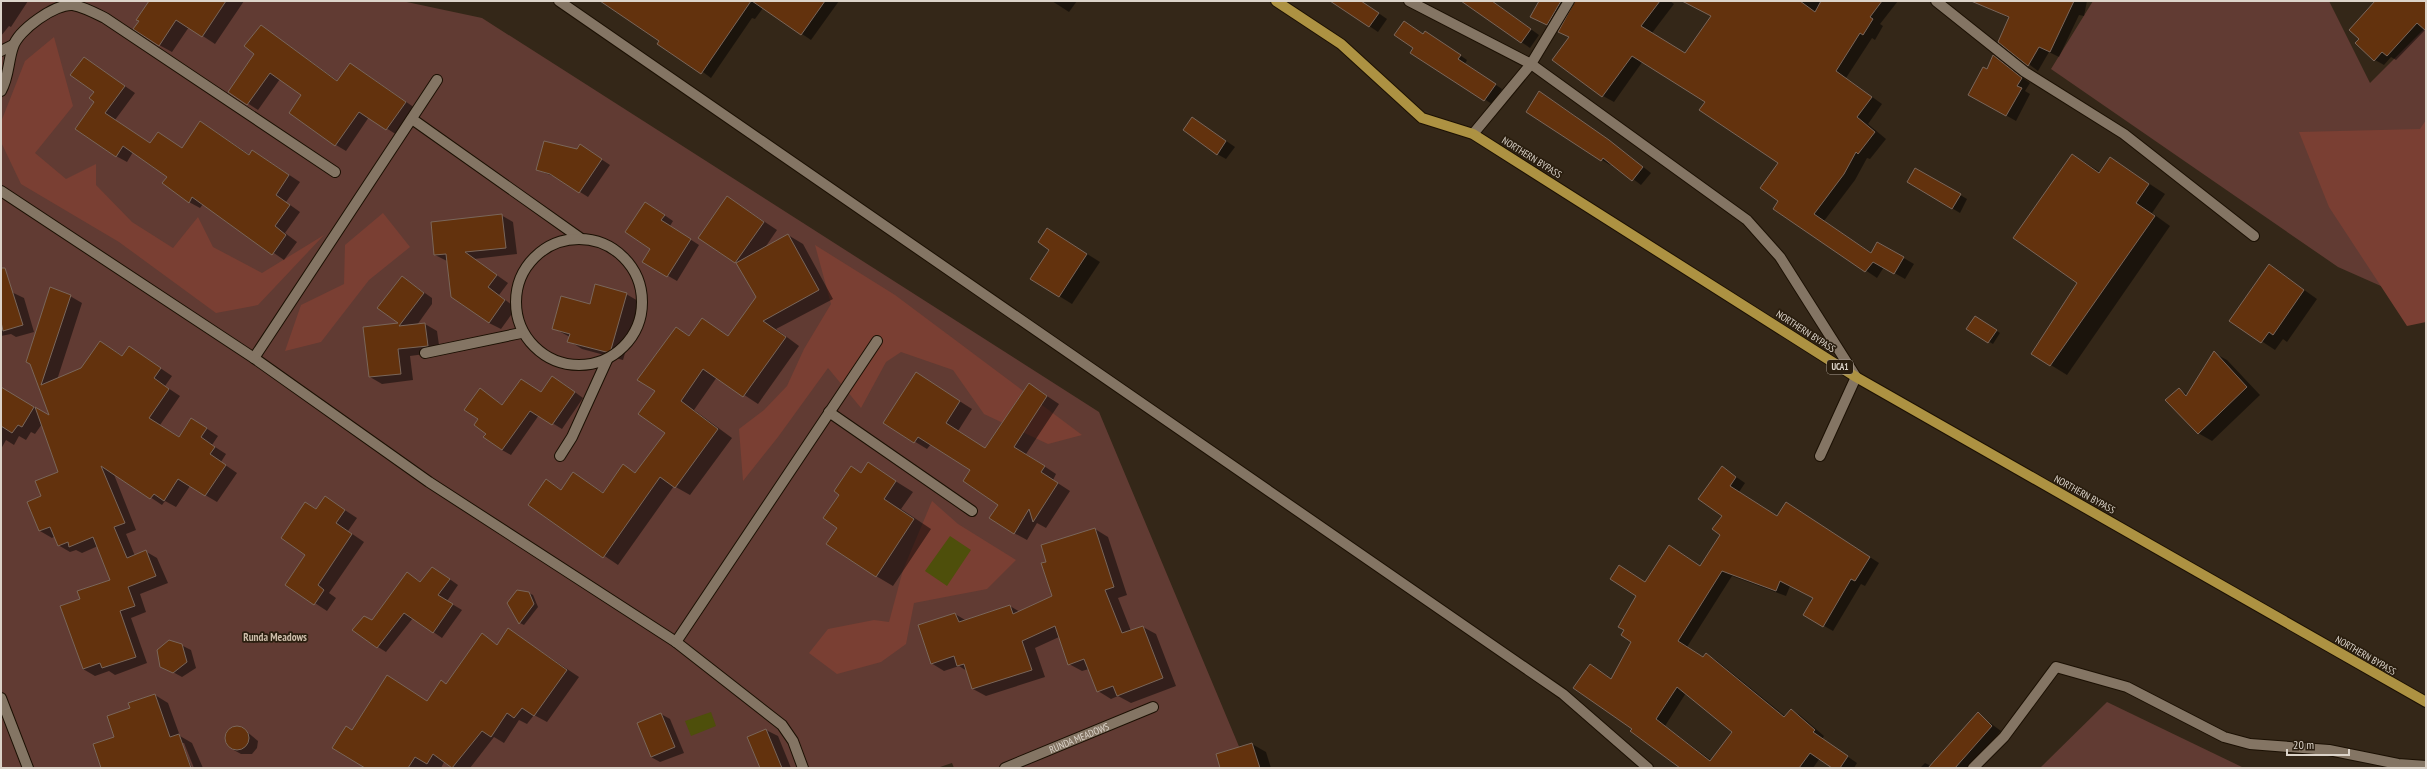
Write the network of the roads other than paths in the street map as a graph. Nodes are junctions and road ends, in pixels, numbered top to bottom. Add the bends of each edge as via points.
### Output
1 (559, 1) edge
2 (1276, 1) edge
3 (1409, 1) edge
4 (1569, 1) edge
5 (1936, 1) edge
6 (1286, 4) edge
7 (13, 45) junction
8 (1, 51) edge
9 (1531, 64) junction
10 (438, 80) dead end
11 (1, 91) edge
12 (412, 119) junction
13 (1473, 134) junction
14 (335, 172) dead end
15 (1, 191) edge
16 (2254, 236) dead end
17 (580, 238) junction
18 (521, 333) junction
19 (877, 341) dead end
20 (425, 353) dead end
21 (254, 358) junction
22 (607, 360) junction
23 (1856, 377) junction
24 (829, 412) junction
25 (560, 456) dead end
26 (1820, 456) dead end
27 (972, 511) dead end
28 (676, 642) junction
29 (1, 698) edge
30 (2426, 702) edge
31 (1153, 707) dead end
32 (2426, 766) edge
33 (28, 768) edge
34 (803, 768) edge
35 (1005, 768) edge
36 (1648, 768) edge
37 (1973, 768) edge

1 - 36 street via 1563,694
2 - 6 main road, NORTHERN BYPASS / UCA1
3 - 9 street
4 - 9 street
5 - 16 street via 2025,72 2124,134
6 - 13 main road, NORTHERN BYPASS / UCA1 via 1341,44 1422,118
7 - 8 street
7 - 11 street via 6,83
7 - 14 street via 31,24 53,9 72,5 89,10 105,18
9 - 13 street
9 - 23 street via 1747,220 1780,258
10 - 12 street
12 - 17 street
12 - 21 street
13 - 23 main road, NORTHERN BYPASS / UCA1
15 - 21 street
17 - 18 street via 551,244 528,261 516,287 516,316
17 - 22 street via 603,243 624,257 637,277 644,296 644,307 638,324 626,345
18 - 20 street
18 - 22 street via 551,360 579,366
19 - 24 street
21 - 28 street via 429,482
22 - 25 street via 579,422
23 - 26 street
23 - 30 main road, NORTHERN BYPASS / UCA1
24 - 27 street
24 - 28 street
28 - 34 street via 782,726 793,740
29 - 33 street
31 - 35 street, RUNDA MEADOWS
32 - 37 street via 2398,764 2329,750 2250,744 2224,737 2127,687 2056,667 2004,737

